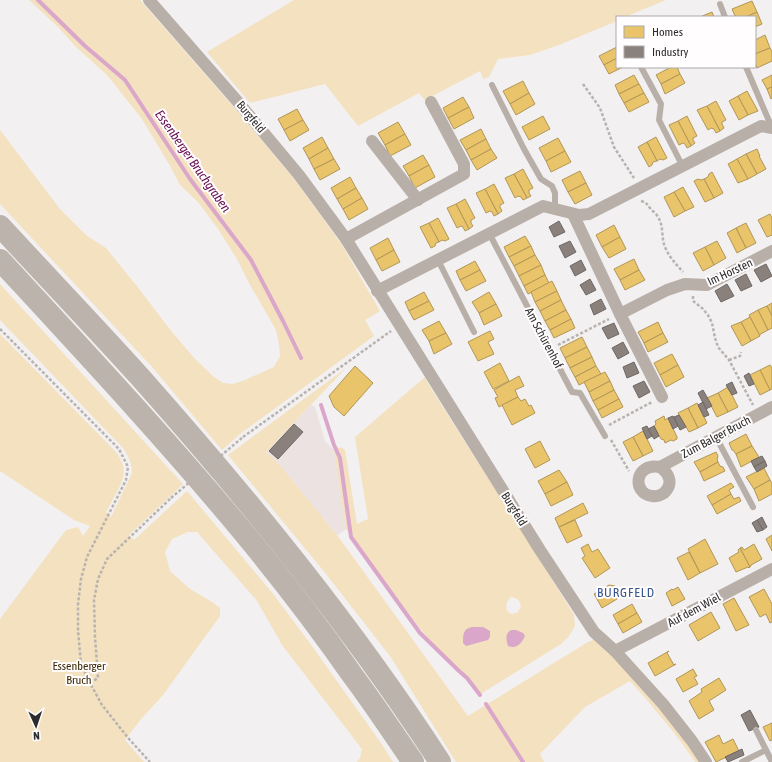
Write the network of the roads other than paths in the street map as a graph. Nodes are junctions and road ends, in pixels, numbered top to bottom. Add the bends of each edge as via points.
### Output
1 (148, 0) edge
2 (720, 4) dead end
3 (725, 16) edge
4 (642, 68) edge
5 (746, 68) edge
6 (492, 85) dead end
7 (431, 102) dead end
8 (772, 128) edge
9 (372, 141) dead end
10 (682, 165) junction
11 (418, 200) junction
12 (555, 209) junction
13 (573, 214) junction
14 (0, 226) edge
15 (489, 233) junction
16 (346, 239) junction
17 (772, 251) edge
18 (0, 260) edge
19 (438, 260) junction
20 (378, 291) junction
21 (620, 314) junction
22 (474, 332) dead end
23 (662, 397) road end
24 (772, 407) edge
25 (605, 436) road end
26 (716, 437) junction
27 (660, 467) junction
28 (753, 507) dead end
29 (772, 569) edge
30 (615, 651) junction
31 (756, 730) dead end
32 (766, 750) junction
33 (413, 762) edge
34 (440, 762) edge
35 (706, 762) edge
36 (742, 762) edge
37 (772, 762) edge

1 - 16 street, Burgfeld via 294,169
2 - 3 lane
4 - 10 lane via 661,104 659,120
5 - 8 lane
6 - 12 lane via 541,179 552,186 555,193
7 - 11 street via 464,164 464,174
8 - 10 street via 761,126
9 - 11 street
10 - 13 street via 589,214
11 - 16 street
12 - 13 street
12 - 15 street via 543,206
13 - 21 street
14 - 34 highway via 139,377 299,565 383,678
15 - 19 street
15 - 25 lane, Am Schürenhof via 572,392 580,393
16 - 20 street, Burgfeld
17 - 21 street, Im Horsten via 707,285 685,284 667,290
18 - 33 highway via 186,464 244,534 353,675
19 - 20 street
19 - 22 lane
20 - 30 street, Burgfeld via 594,632
21 - 23 street
24 - 26 street, Zum Balger Bruch
26 - 27 street, Zum Balger Bruch
26 - 28 lane
27 - 27 street, Zum Balger Bruch via 647,467 639,476 638,483 645,494 657,496 667,488 669,476
29 - 30 street, Auf dem Wiel
30 - 35 street, Burgfeld via 663,704
31 - 32 lane
32 - 36 lane
32 - 37 lane

